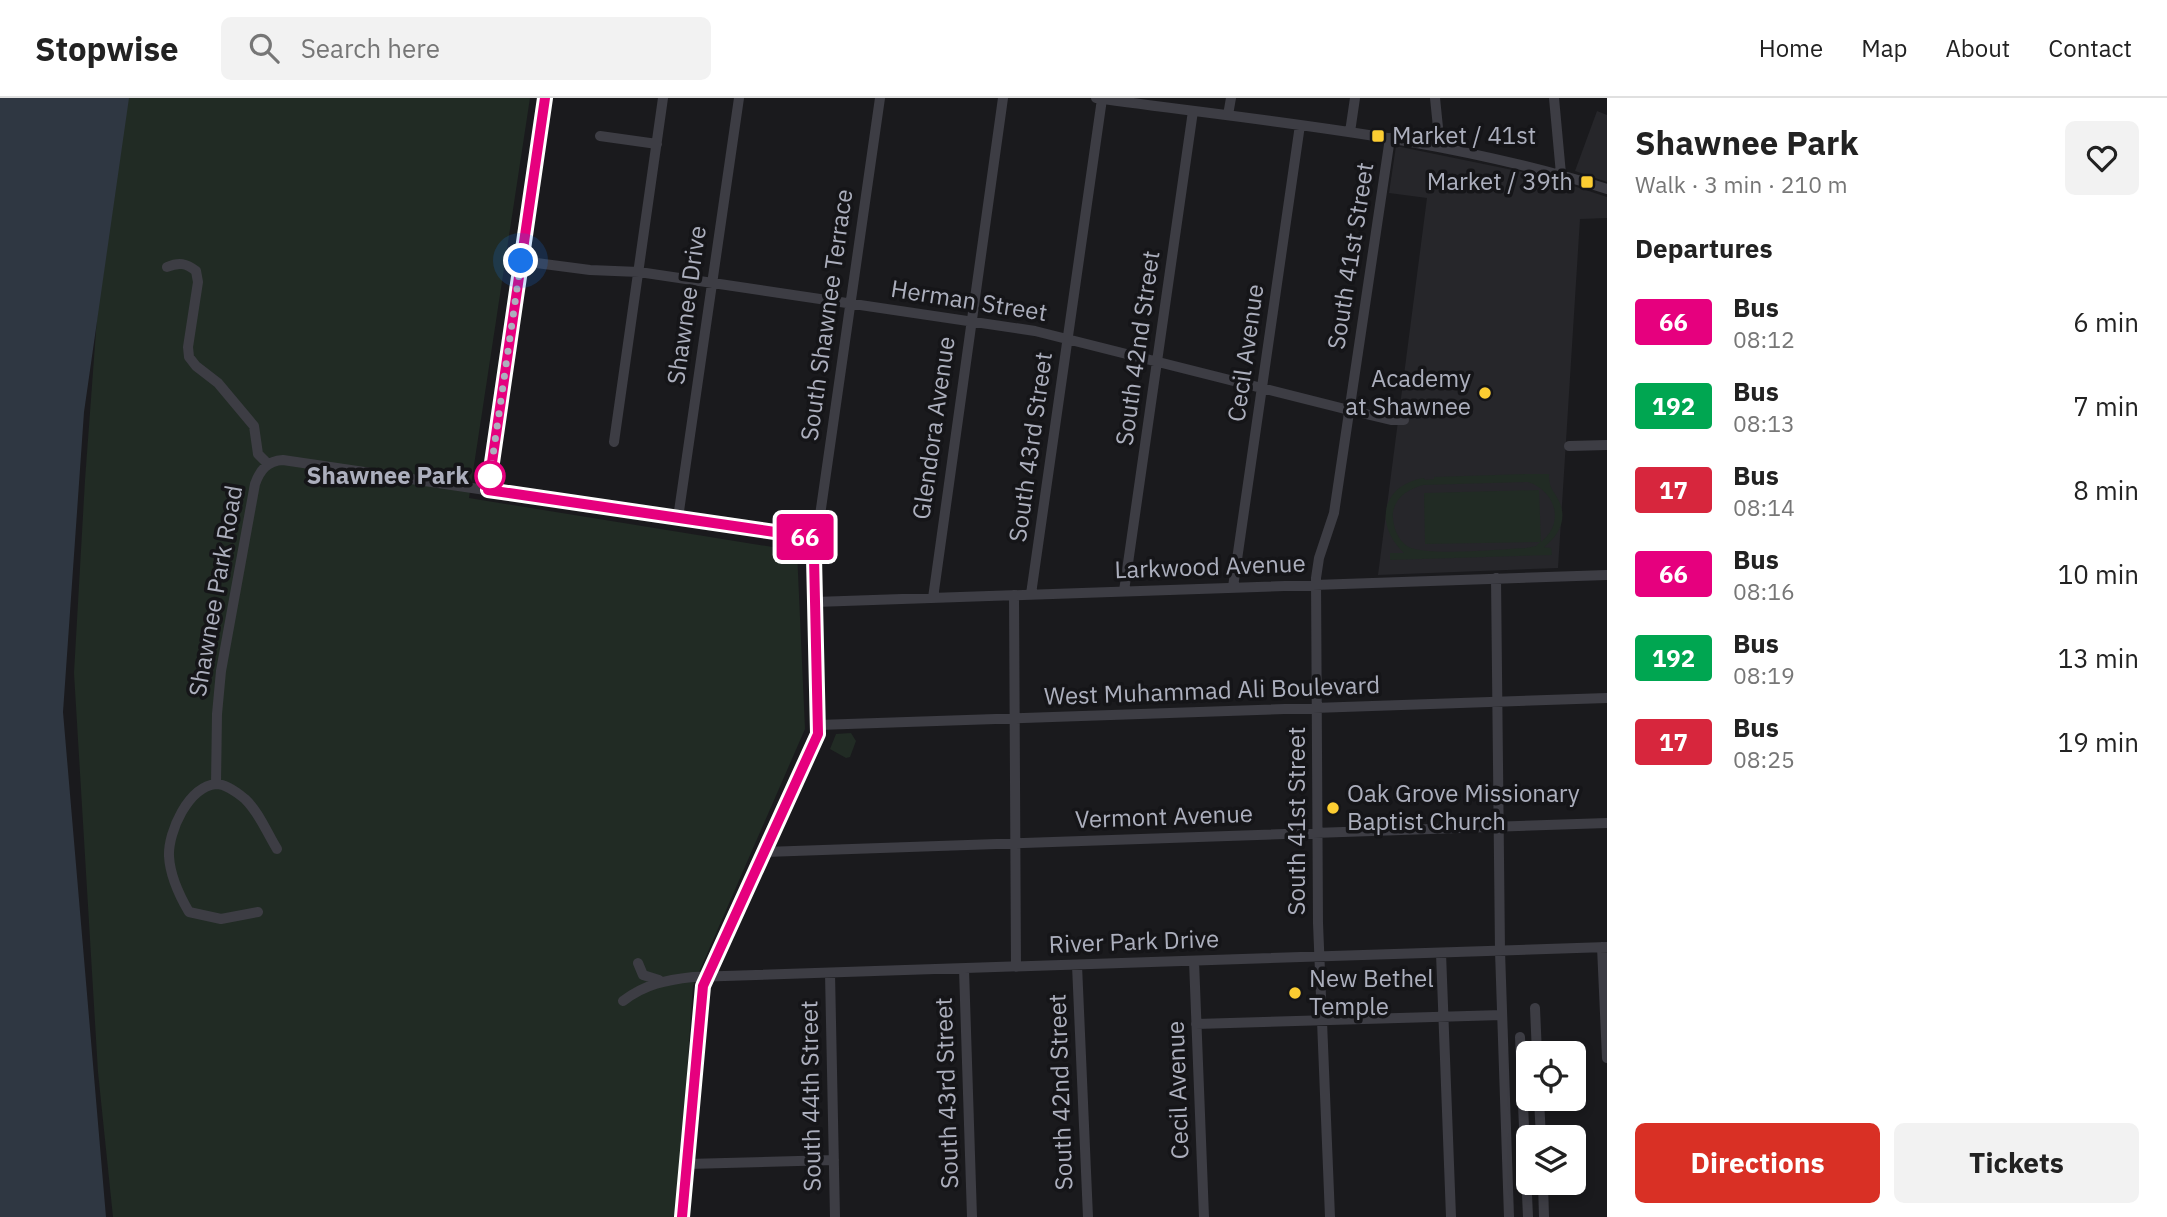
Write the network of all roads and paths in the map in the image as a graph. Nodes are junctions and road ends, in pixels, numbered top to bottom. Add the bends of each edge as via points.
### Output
1 (545, 98) edge
2 (663, 98) edge
3 (738, 98) edge
4 (880, 98) edge
5 (1003, 98) edge
6 (1096, 98) edge
7 (1231, 98) edge
8 (1355, 98) edge
9 (1435, 98) edge
10 (1554, 98) edge
11 (1102, 99) edge
12 (1129, 100) edge
13 (1193, 111) junction
14 (1228, 115) junction
15 (1300, 125) junction
16 (1350, 132) junction
17 (600, 136) dead end
18 (1390, 138) junction
19 (657, 144) junction
20 (1440, 147) junction
21 (1562, 174) junction
22 (1607, 189) edge
23 (521, 261) junction
24 (167, 267) dead end
25 (639, 272) junction
26 (712, 283) junction
27 (850, 303) junction
28 (971, 321) junction
29 (1068, 340) junction
30 (1157, 362) junction
31 (1262, 388) junction
32 (1349, 410) junction
33 (1404, 420) dead end
34 (614, 442) dead end
35 (1607, 445) edge
36 (1569, 446) dead end
37 (268, 464) junction
38 (488, 490) junction
39 (678, 519) junction
40 (816, 538) junction
41 (1607, 575) edge
42 (1496, 578) junction
43 (1316, 585) junction
44 (1233, 587) junction
45 (1124, 591) junction
46 (1014, 594) junction
47 (1031, 594) junction
48 (933, 598) junction
49 (815, 601) junction
50 (1607, 698) edge
51 (1497, 702) junction
52 (1317, 708) junction
53 (1014, 719) junction
54 (818, 725) junction
55 (216, 784) junction
56 (1607, 823) edge
57 (1500, 827) junction
58 (1318, 833) junction
59 (1015, 843) junction
60 (276, 849) dead end
61 (765, 852) junction
62 (258, 912) dead end
63 (1605, 947) edge
64 (1500, 951) junction
65 (1441, 953) junction
66 (1319, 957) junction
67 (1194, 961) junction
68 (638, 963) dead end
69 (1077, 965) junction
70 (1016, 967) junction
71 (964, 969) junction
72 (830, 973) junction
73 (707, 977) junction
74 (662, 981) junction
75 (623, 1001) dead end
76 (1606, 1006) edge
77 (1535, 1008) dead end
78 (1503, 1015) junction
79 (1443, 1017) junction
80 (1322, 1021) junction
81 (1196, 1024) junction
82 (1520, 1037) dead end
83 (1536, 1041) edge
84 (1607, 1058) edge
85 (834, 1160) junction
86 (687, 1164) junction
87 (1543, 1195) edge
88 (682, 1217) edge
89 (835, 1217) edge
90 (972, 1217) edge
91 (1088, 1217) edge
92 (1205, 1217) edge
93 (1330, 1217) edge
94 (1451, 1217) edge
95 (1509, 1217) edge
96 (1528, 1217) edge
97 (1544, 1217) edge

1 - 23 street
2 - 19 street
3 - 26 street, Shawnee Drive
4 - 27 street, South Shawnee Terrace
5 - 28 street, Glendora Avenue
6 - 11 street
7 - 14 street
8 - 16 street
9 - 20 street
10 - 21 street
11 - 12 street
11 - 29 street, South 43rd Street
12 - 13 street
13 - 14 street
13 - 30 street, South 42nd Street
14 - 15 street
15 - 16 street
15 - 31 street, Cecil Avenue
16 - 18 street
17 - 19 street
18 - 20 street
18 - 32 street, South 41st Street
19 - 25 street
20 - 21 street
21 - 22 street
23 - 25 street, Herman Street
23 - 38 street
24 - 37 street via 177,263 196,271 188,357 218,383 254,426 258,454
25 - 26 street, Herman Street
25 - 34 street
26 - 27 street, Herman Street
26 - 39 street, Shawnee Drive
27 - 28 street, Herman Street
27 - 40 street, South Shawnee Terrace
28 - 29 street, Herman Street
28 - 48 street, Glendora Avenue
29 - 30 street, Herman Street
29 - 47 street, South 43rd Street
30 - 31 street, Herman Street
30 - 45 street, South 42nd Street
31 - 32 street, Herman Street
31 - 44 street, Cecil Avenue
32 - 33 street, Herman Street
32 - 43 street, South 41st Street via 1334,513
35 - 36 street
37 - 38 street, Shawnee Park Road via 283,460
37 - 55 street, Shawnee Park Road via 252,493 224,647
38 - 39 street, Shawnee Park Road
39 - 40 street, Shawnee Park Road
40 - 49 street, South Shawnee Terrace
41 - 42 street, Larkwood Avenue
42 - 43 street, Larkwood Avenue
42 - 51 street
43 - 44 street, Larkwood Avenue
43 - 52 street, South 41st Street
44 - 45 street, Larkwood Avenue
45 - 47 street, Larkwood Avenue
46 - 47 street, Larkwood Avenue
46 - 48 street, Larkwood Avenue
46 - 53 street
48 - 49 street, Larkwood Avenue
49 - 54 street, South Shawnee Terrace
50 - 51 street, West Muhammad Ali Boulevard
51 - 52 street, West Muhammad Ali Boulevard
51 - 57 street
52 - 53 street, West Muhammad Ali Boulevard
52 - 58 street, South 41st Street
53 - 54 street, West Muhammad Ali Boulevard
53 - 59 street
54 - 61 street, South Shawnee Terrace via 814,746
55 - 60 street via 250,803
55 - 62 street via 196,796 176,821 169,855 174,881 189,912 221,919
56 - 57 street, Vermont Avenue
57 - 58 street, Vermont Avenue
57 - 64 street
58 - 59 street, Vermont Avenue
58 - 66 street, South 41st Street
59 - 61 street, Vermont Avenue
59 - 70 street
61 - 73 street, South Shawnee Terrace
63 - 64 street, River Park Drive
63 - 76 street
64 - 65 street, River Park Drive
64 - 78 street
65 - 66 street, River Park Drive
65 - 79 street
66 - 67 street, River Park Drive
66 - 80 street, South 41st Street
67 - 69 street, River Park Drive
67 - 81 street, Cecil Avenue
68 - 74 street via 643,975
69 - 70 street, River Park Drive
69 - 91 street, South 42nd Street
70 - 71 street, River Park Drive
71 - 72 street, River Park Drive
71 - 90 street, South 43rd Street
72 - 73 street, River Park Drive
72 - 85 street, South 44th Street
73 - 74 street, River Park Drive
73 - 86 street, South Shawnee Terrace
74 - 75 street, River Park Drive
76 - 84 street
77 - 83 street
78 - 79 street
78 - 95 street
79 - 80 street
79 - 94 street
80 - 81 street
80 - 93 street, South 41st Street
81 - 92 street, Cecil Avenue
82 - 96 street
85 - 86 street
85 - 89 street, South 44th Street
86 - 88 street, South Shawnee Terrace
87 - 97 street

